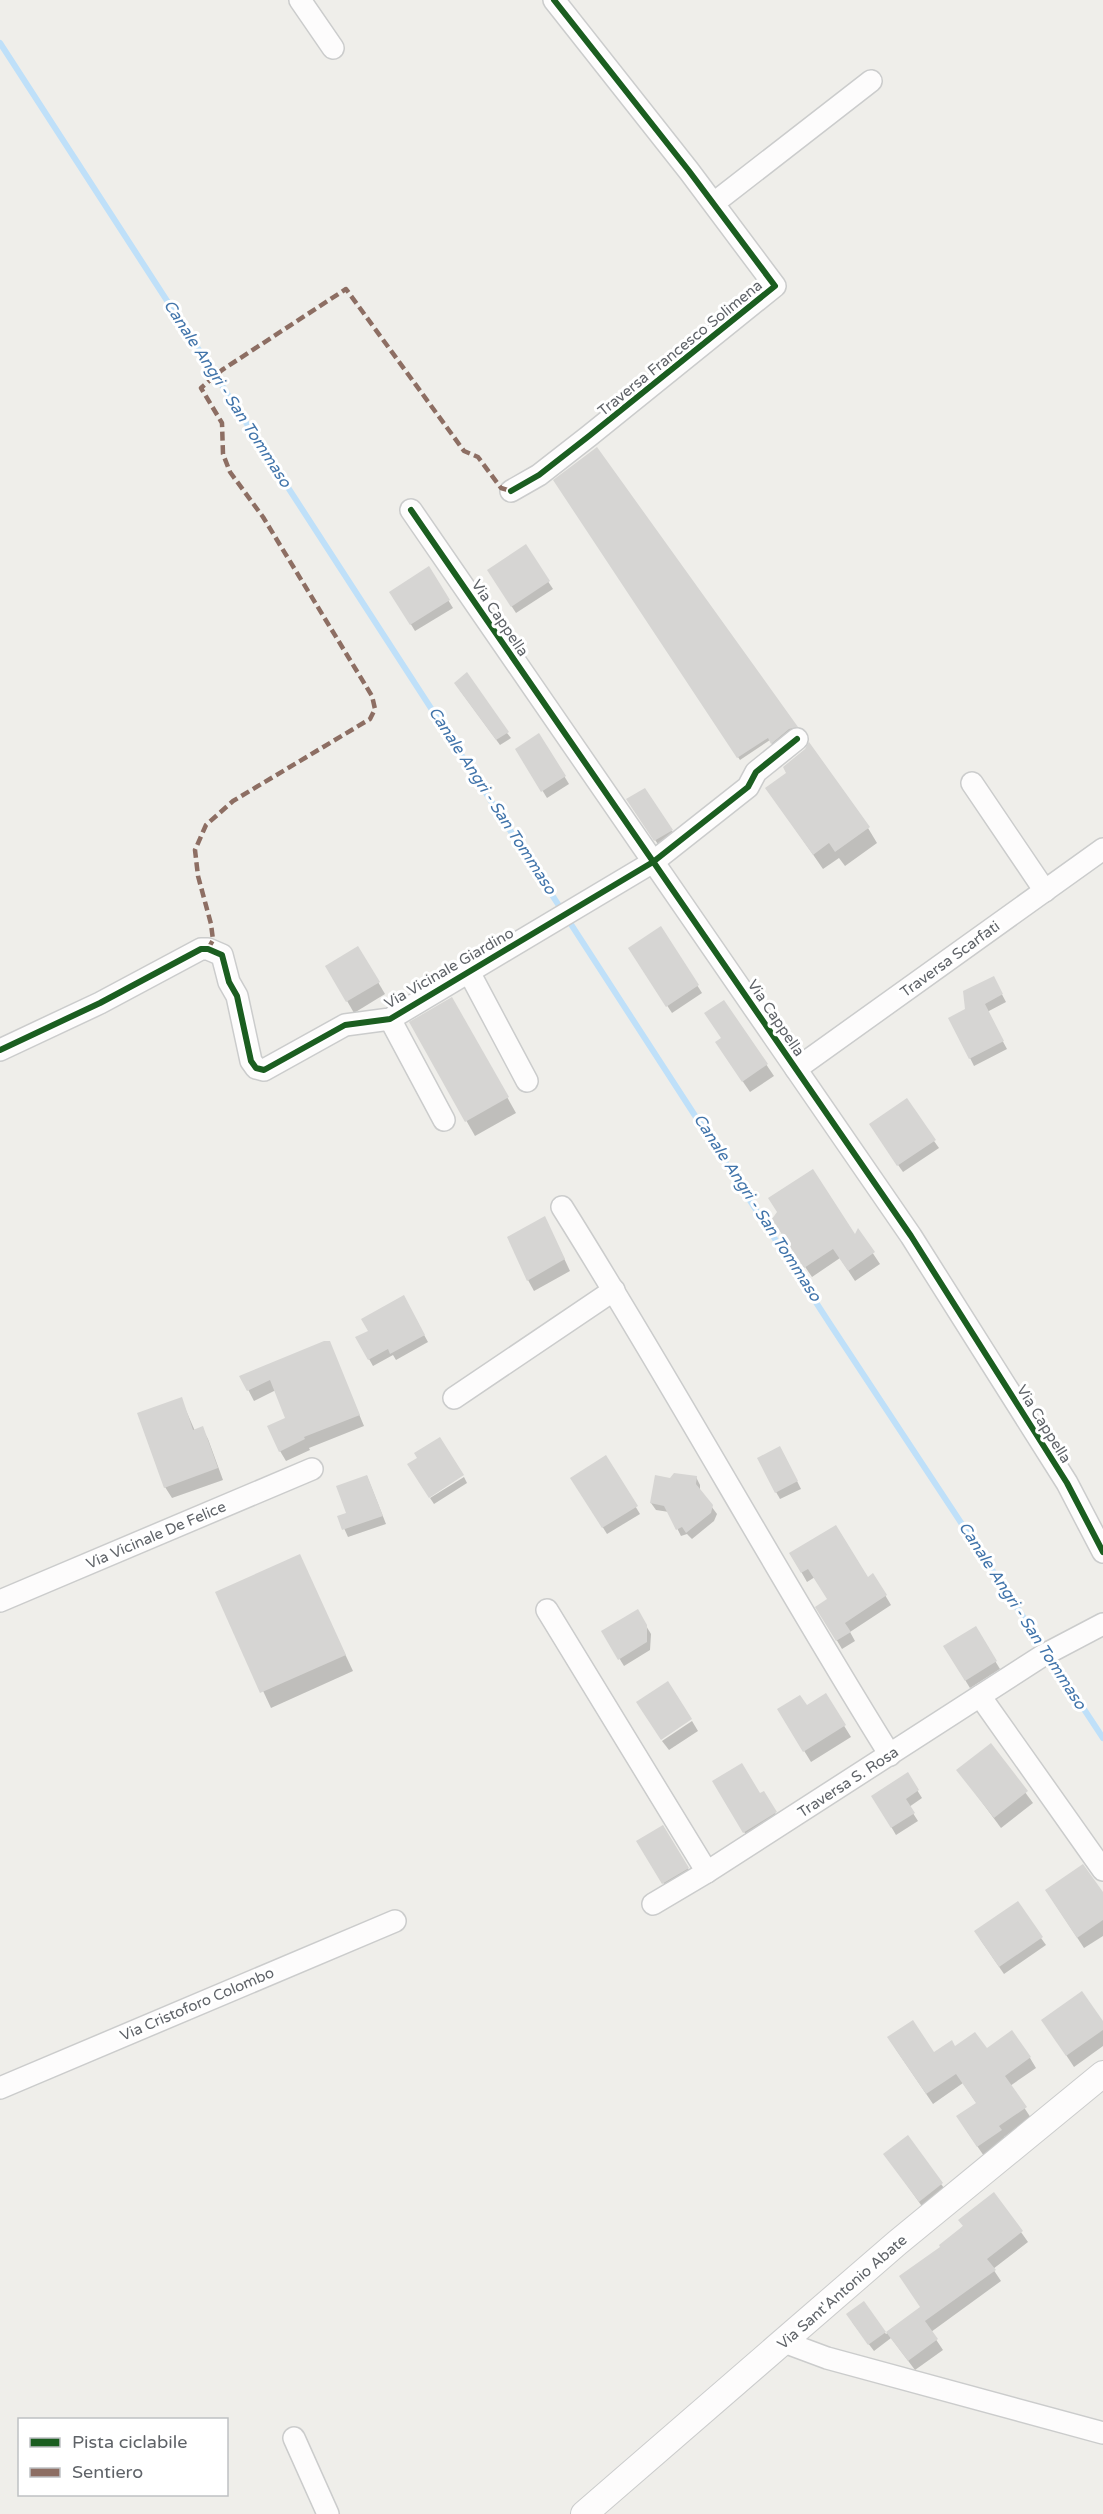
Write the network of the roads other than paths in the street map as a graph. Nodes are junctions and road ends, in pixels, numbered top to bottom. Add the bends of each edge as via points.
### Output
1 (300, 0) edge
2 (554, 0) edge
3 (333, 48) dead end
4 (871, 81) dead end
5 (714, 203) junction
6 (511, 491) dead end
7 (411, 510) dead end
8 (797, 739) dead end
9 (972, 783) dead end
10 (1103, 849) edge
11 (653, 862) junction
12 (1045, 891) junction
13 (469, 972) junction
14 (390, 1019) junction
15 (0, 1050) edge
16 (796, 1069) junction
17 (527, 1081) dead end
18 (444, 1120) dead end
19 (562, 1207) dead end
20 (615, 1290) junction
21 (454, 1398) dead end
22 (312, 1469) dead end
23 (1103, 1552) edge
24 (0, 1601) edge
25 (547, 1610) dead end
26 (1103, 1624) edge
27 (980, 1696) junction
28 (890, 1755) junction
29 (1103, 1870) edge
30 (707, 1872) junction
31 (653, 1904) dead end
32 (395, 1921) dead end
33 (1103, 2074) edge
34 (0, 2088) edge
35 (784, 2342) junction
36 (1103, 2433) edge
37 (294, 2438) dead end
38 (328, 2514) edge
39 (584, 2514) edge

1 - 3 street
2 - 5 street, Traversa Francesco Solimena
4 - 5 street
5 - 6 street, Traversa Francesco Solimena via 775,286 573,449
7 - 11 street, Via Cappella
8 - 11 street, Via Vicinale Giardino via 756,772 748,787
9 - 12 street
10 - 12 street, Traversa Scarfati
11 - 13 street, Via Vicinale Giardino
11 - 16 street, Via Cappella
12 - 16 street, Traversa Scarfati
13 - 14 street, Via Vicinale Giardino
13 - 17 street
14 - 15 street, Via Vicinale Giardino via 345,1025 264,1070 256,1068 222,955 201,949
14 - 18 street
16 - 23 street, Via Cappella via 911,1236 1067,1483
19 - 20 street
20 - 21 street
20 - 28 street
22 - 24 street, Via Vicinale De Felice
25 - 30 street
26 - 27 street, Traversa S. Rosa via 1049,1652
27 - 28 street, Traversa S. Rosa
27 - 29 street
28 - 30 street, Traversa S. Rosa
30 - 31 street, Traversa S. Rosa
32 - 34 street, Via Cristoforo Colombo
33 - 35 street, Via Sant'Antonio Abate via 897,2243
35 - 36 street via 827,2358
35 - 39 street, Via Sant'Antonio Abate
37 - 38 street

